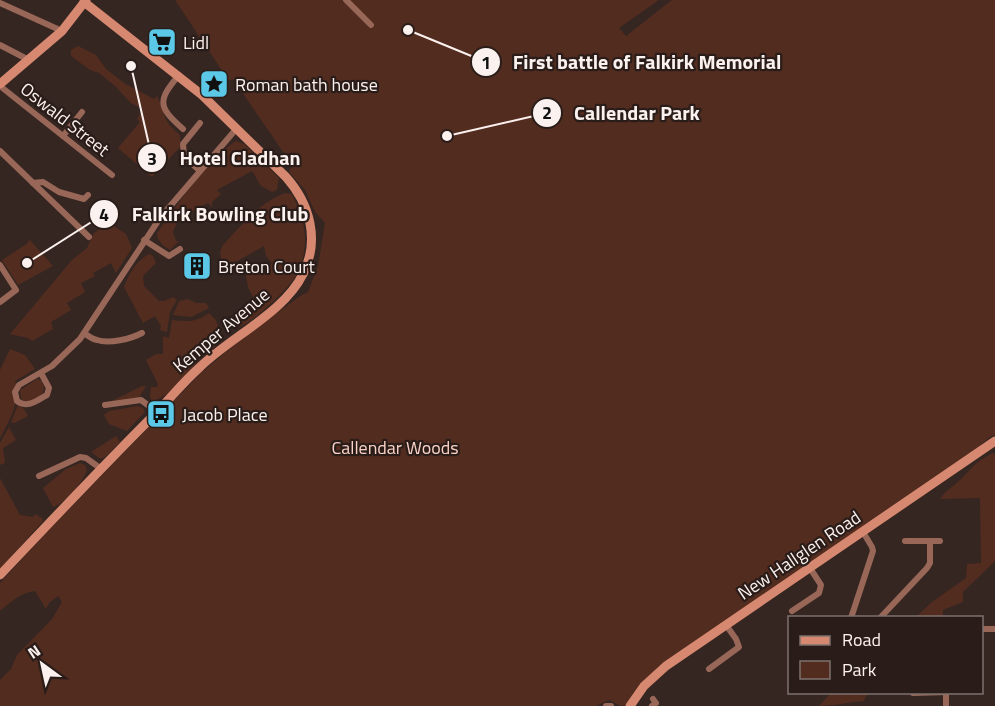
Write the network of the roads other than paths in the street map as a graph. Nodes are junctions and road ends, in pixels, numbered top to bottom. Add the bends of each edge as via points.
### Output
1 (346, 0) edge
2 (85, 1) edge
3 (0, 3) edge
4 (371, 25) dead end
5 (62, 31) junction
6 (0, 45) edge
7 (27, 59) junction
8 (179, 75) junction
9 (0, 85) edge
10 (82, 112) dead end
11 (200, 123) dead end
12 (237, 128) junction
13 (183, 129) dead end
14 (63, 136) junction
15 (0, 151) edge
16 (199, 170) junction
17 (112, 175) dead end
18 (33, 183) junction
19 (88, 195) dead end
20 (89, 237) dead end
21 (144, 240) junction
22 (180, 249) dead end
23 (0, 265) edge
24 (0, 302) edge
25 (84, 333) junction
26 (142, 333) dead end
27 (41, 373) junction
28 (105, 405) dead end
29 (157, 412) junction
30 (995, 441) edge
31 (100, 468) junction
32 (39, 476) dead end
33 (863, 532) junction
34 (905, 541) dead end
35 (930, 541) junction
36 (940, 541) dead end
37 (810, 568) junction
38 (0, 575) edge
39 (792, 611) dead end
40 (851, 616) edge
41 (882, 616) edge
42 (726, 625) junction
43 (709, 669) dead end
44 (606, 706) edge
45 (610, 706) edge
46 (630, 706) edge

1 - 4 street
2 - 5 street
2 - 8 street, Kemper Avenue
3 - 5 street
5 - 7 street
6 - 7 street
7 - 9 street
8 - 12 street, Kemper Avenue
8 - 13 street via 166,91 164,104 168,116
9 - 14 street, Oswald Street
10 - 14 street
11 - 16 street via 183,144 184,157
12 - 16 street
12 - 29 street, Kemper Avenue via 292,184 302,200 311,228 309,261 284,300 201,366
14 - 17 street, Oswald Street
15 - 18 street
16 - 21 street
18 - 19 street via 43,182 76,198
18 - 20 street
21 - 22 street via 169,256
21 - 25 street
23 - 24 street via 16,290
25 - 26 street via 102,341 134,338
25 - 27 street via 62,358
27 - 27 street via 17,387 17,401 29,405 47,395 49,388
28 - 29 street via 143,396
29 - 31 street, Kemper Avenue
30 - 33 street, New Hallglen Road
31 - 32 street via 80,457
31 - 38 street, Kemper Avenue
33 - 37 street, New Hallglen Road
33 - 40 street via 873,551
34 - 35 street
35 - 36 street
35 - 41 street via 927,568
37 - 39 street via 821,585 819,593
37 - 42 street, New Hallglen Road
42 - 43 street via 739,647
42 - 46 street, New Hallglen Road via 652,678
44 - 45 street

